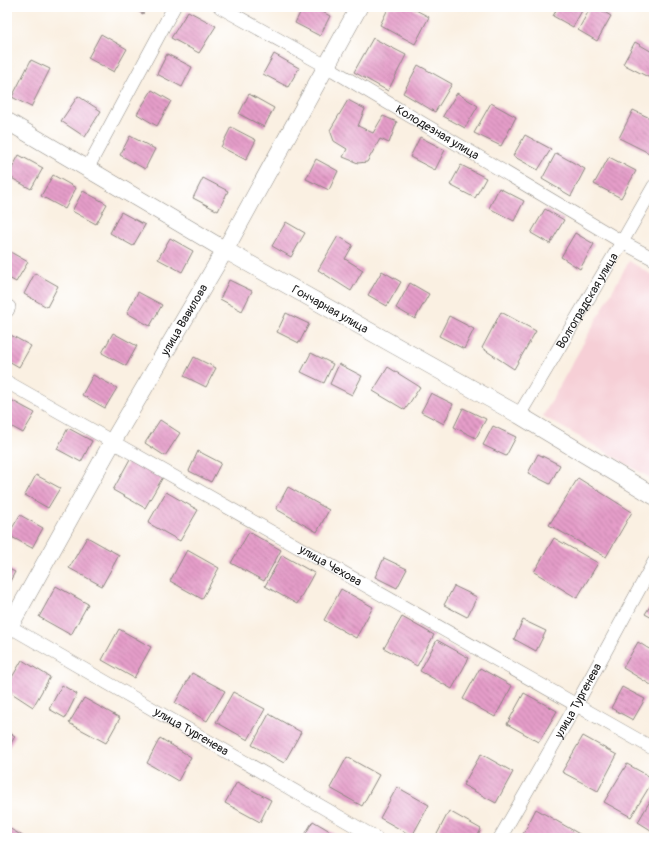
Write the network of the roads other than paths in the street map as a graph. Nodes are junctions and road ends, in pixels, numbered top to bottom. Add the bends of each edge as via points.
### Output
1 (174, 7) edge
2 (220, 7) edge
3 (359, 7) edge
4 (326, 66) junction
5 (7, 122) edge
6 (87, 169) junction
7 (654, 186) edge
8 (622, 242) junction
9 (225, 250) junction
10 (654, 259) edge
11 (7, 382) edge
12 (519, 415) junction
13 (113, 441) junction
14 (654, 496) edge
15 (654, 562) edge
16 (8, 628) edge
17 (576, 705) junction
18 (654, 749) edge
19 (376, 838) edge
20 (500, 838) edge

1 - 6 street
2 - 4 street, Колодезная улица
3 - 4 street, улица Вавилова
4 - 8 street, Колодезная улица
4 - 9 street, улица Вавилова
5 - 6 street, Гончарная улица
6 - 9 street, Гончарная улица
7 - 8 street, Волгоградская улица
8 - 10 street, Колодезная улица
8 - 12 street, Волгоградская улица
9 - 12 street, Гончарная улица
9 - 13 street, улица Вавилова
11 - 13 street, улица Чехова
12 - 14 street, Гончарная улица
13 - 16 street, улица Вавилова
13 - 17 street, улица Чехова
15 - 17 street, улица Тургенева
16 - 19 street, улица Тургенева
17 - 18 street, улица Чехова
17 - 20 street, улица Тургенева

